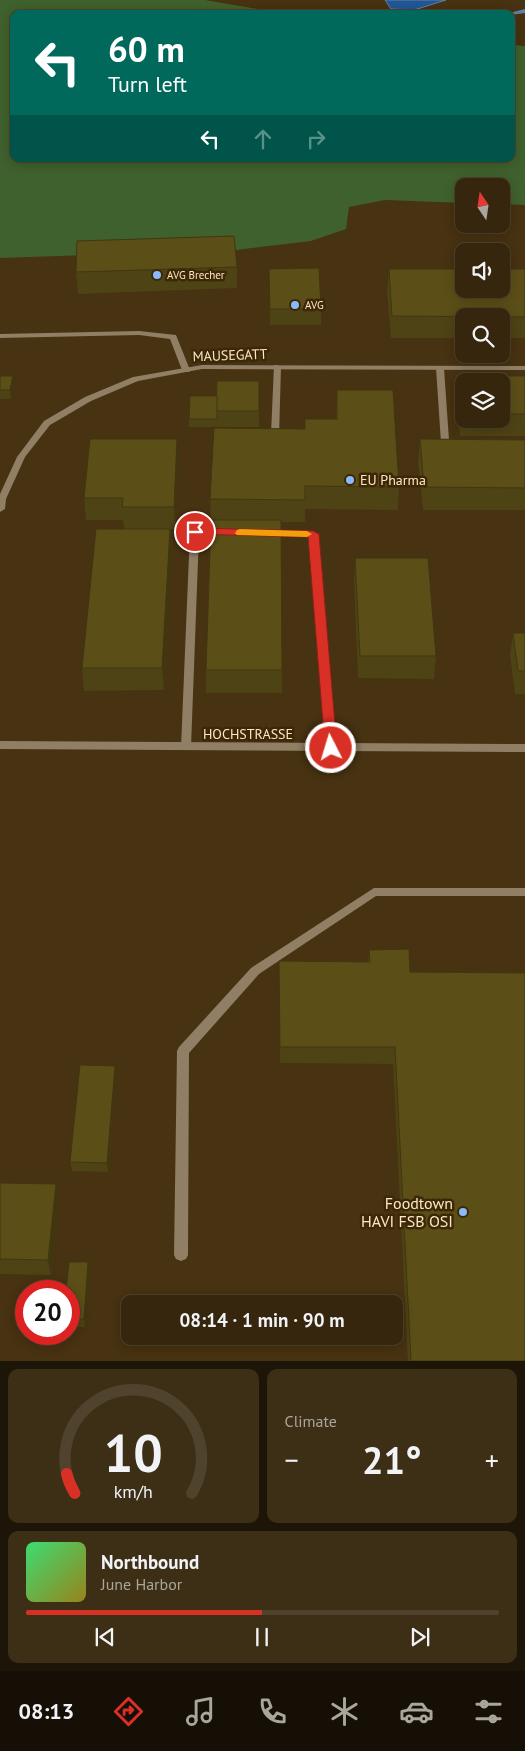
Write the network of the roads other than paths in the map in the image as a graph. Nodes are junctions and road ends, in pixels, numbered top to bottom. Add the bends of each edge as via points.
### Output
1 (0, 336) edge
2 (276, 367) junction
3 (440, 368) junction
4 (525, 368) edge
5 (186, 370) junction
6 (257, 437) edge
7 (462, 443) edge
8 (0, 509) edge
9 (234, 532) edge
10 (254, 533) edge
11 (0, 744) edge
12 (186, 747) junction
13 (331, 748) junction
14 (525, 748) edge
15 (525, 892) edge
16 (181, 1255) dead end

1 - 5 street via 139,332 173,338
2 - 3 street, MAUSEGATT
2 - 5 street, MAUSEGATT
2 - 6 street via 275,438
3 - 4 street, MAUSEGATT
3 - 7 street via 445,443
5 - 8 street, MAUSEGATT via 136,380 88,399 47,423 21,457
9 - 12 street via 195,532
10 - 13 street via 313,534
11 - 12 street, HOCHSTRASSE
12 - 13 street, HOCHSTRASSE
13 - 14 street, HOCHSTRASSE
15 - 16 street via 374,892 255,971 183,1052

